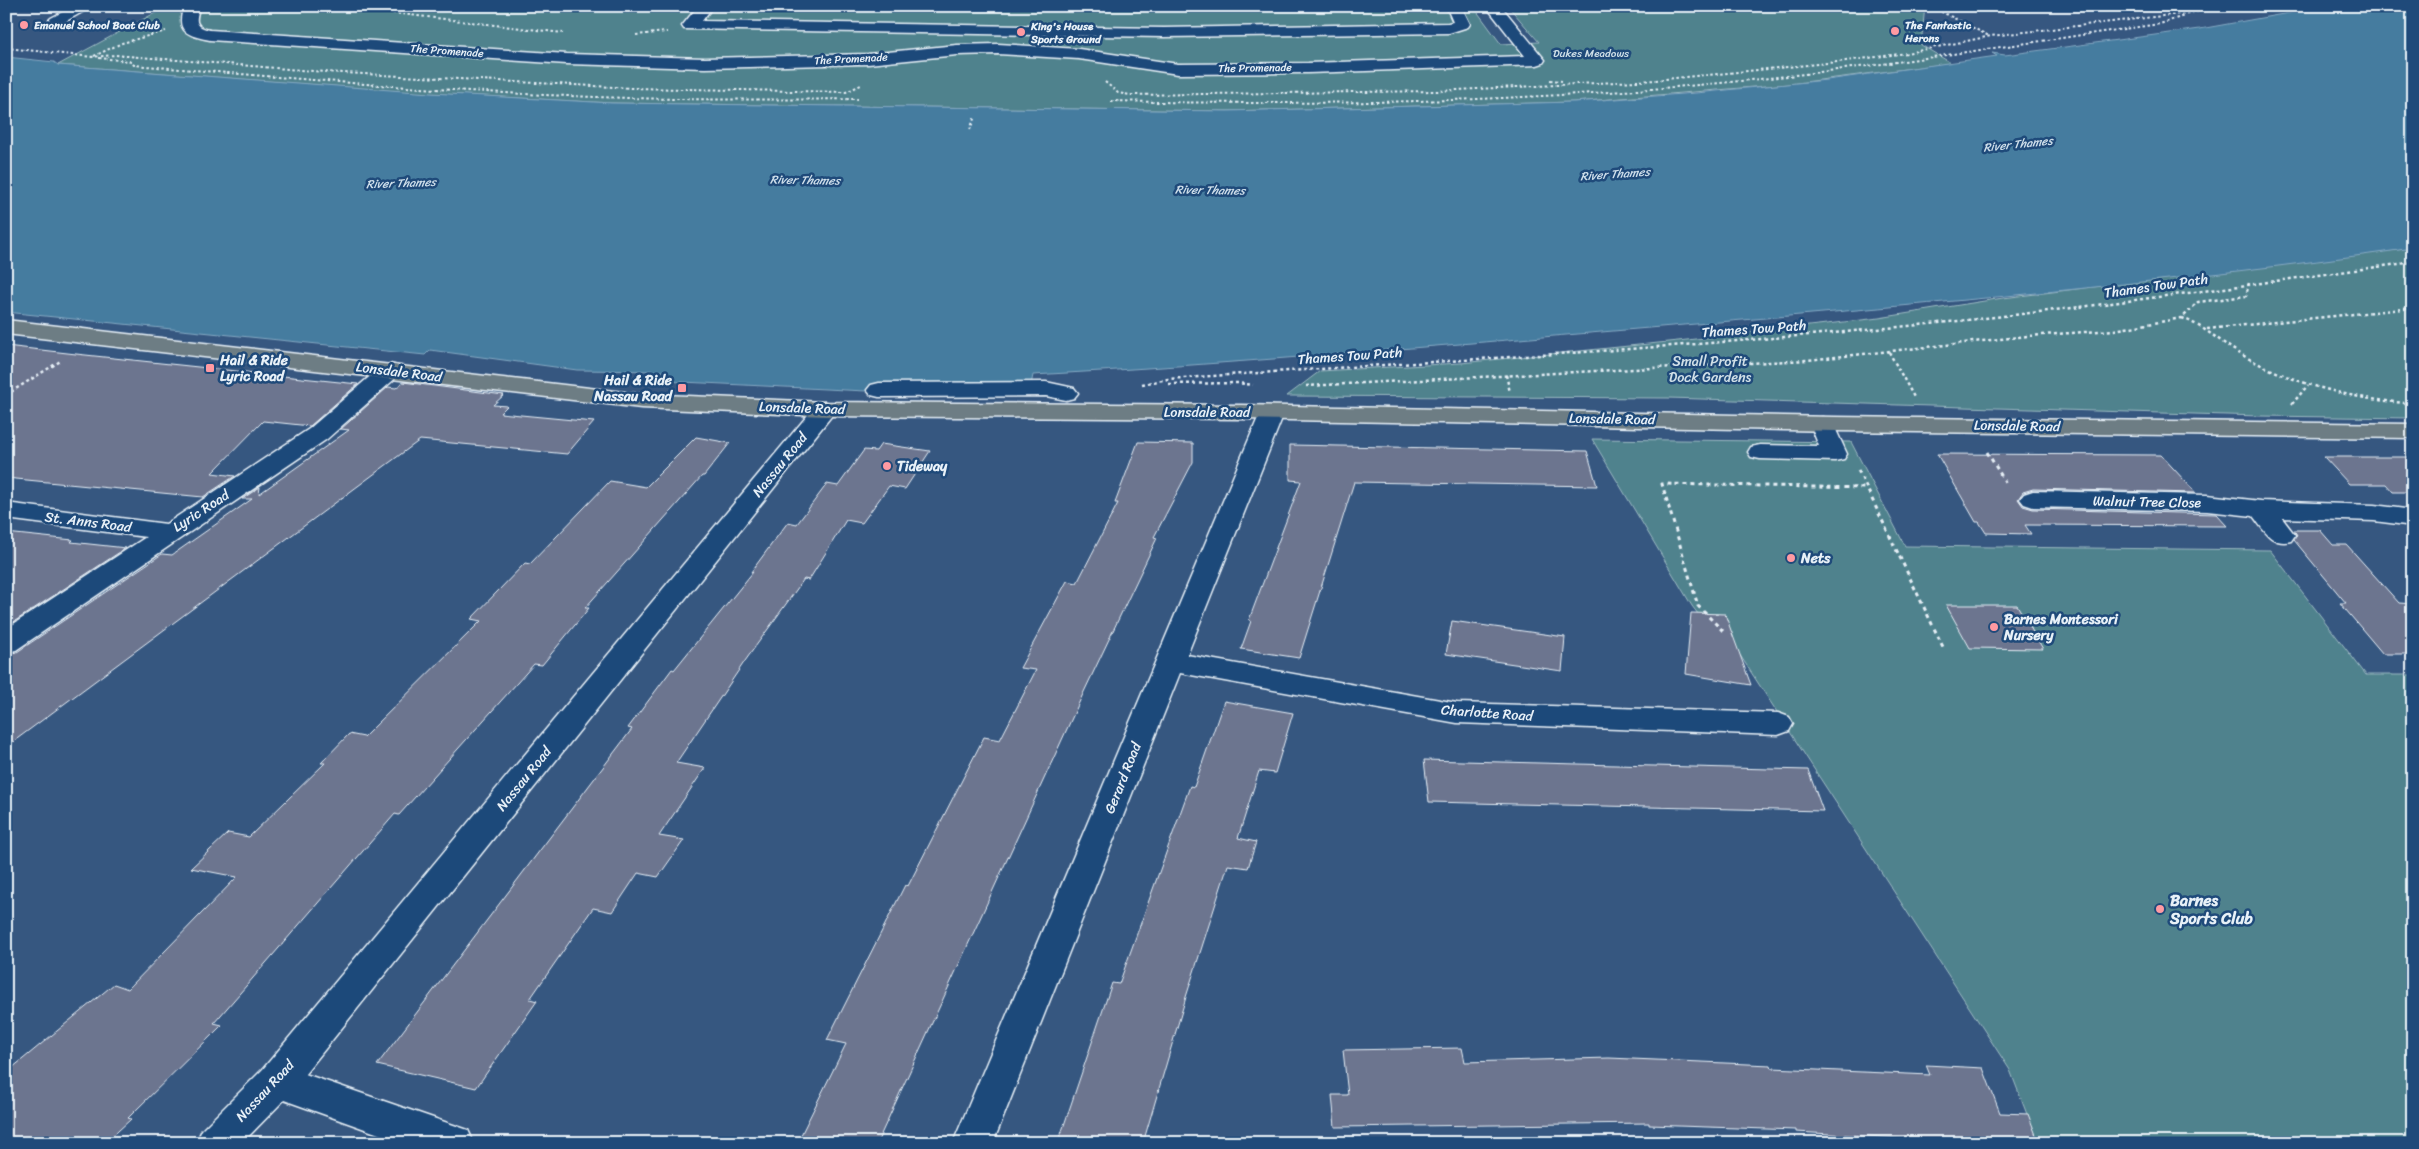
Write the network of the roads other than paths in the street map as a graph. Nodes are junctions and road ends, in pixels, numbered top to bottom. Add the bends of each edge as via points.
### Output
1 (86, 6) edge
2 (192, 6) edge
3 (706, 6) edge
4 (1454, 6) edge
5 (1493, 6) edge
6 (56, 21) dead end
7 (6, 327) edge
8 (390, 371) junction
9 (879, 390) dead end
10 (1066, 394) dead end
11 (825, 409) junction
12 (1272, 413) junction
13 (1829, 424) junction
14 (2413, 431) edge
15 (1760, 452) dead end
16 (2033, 499) road end
17 (2261, 509) junction
18 (6, 511) edge
19 (2413, 518) edge
20 (170, 532) junction
21 (2282, 536) dead end
22 (6, 644) edge
23 (1170, 662) junction
24 (1778, 724) dead end
25 (277, 1081) junction
26 (216, 1143) edge
27 (454, 1143) edge
28 (973, 1143) edge

1 - 6 street
2 - 5 street, The Promenade via 188,26 195,32 210,35 550,58 705,63 868,59 998,49 1079,54 1178,69 1537,60
3 - 4 street via 690,26 1346,32 1449,28 1462,24
7 - 8 main road, Lonsdale Road
8 - 11 main road, Lonsdale Road via 641,401
8 - 20 street, Lyric Road via 318,434
9 - 10 street via 1046,389
11 - 12 main road, Lonsdale Road
11 - 25 street, Nassau Road
12 - 13 main road, Lonsdale Road
12 - 23 street, Gerard Road
13 - 14 main road, Lonsdale Road
13 - 15 street via 1835,454
16 - 17 street, Walnut Tree Close via 2207,503
17 - 19 street, Walnut Tree Close via 2374,513
17 - 21 street
18 - 20 street, St. Anns Road
20 - 22 street, Lyric Road
23 - 24 street, Charlotte Road via 1457,713
23 - 28 street, Gerard Road
25 - 26 street, Nassau Road
25 - 27 street

